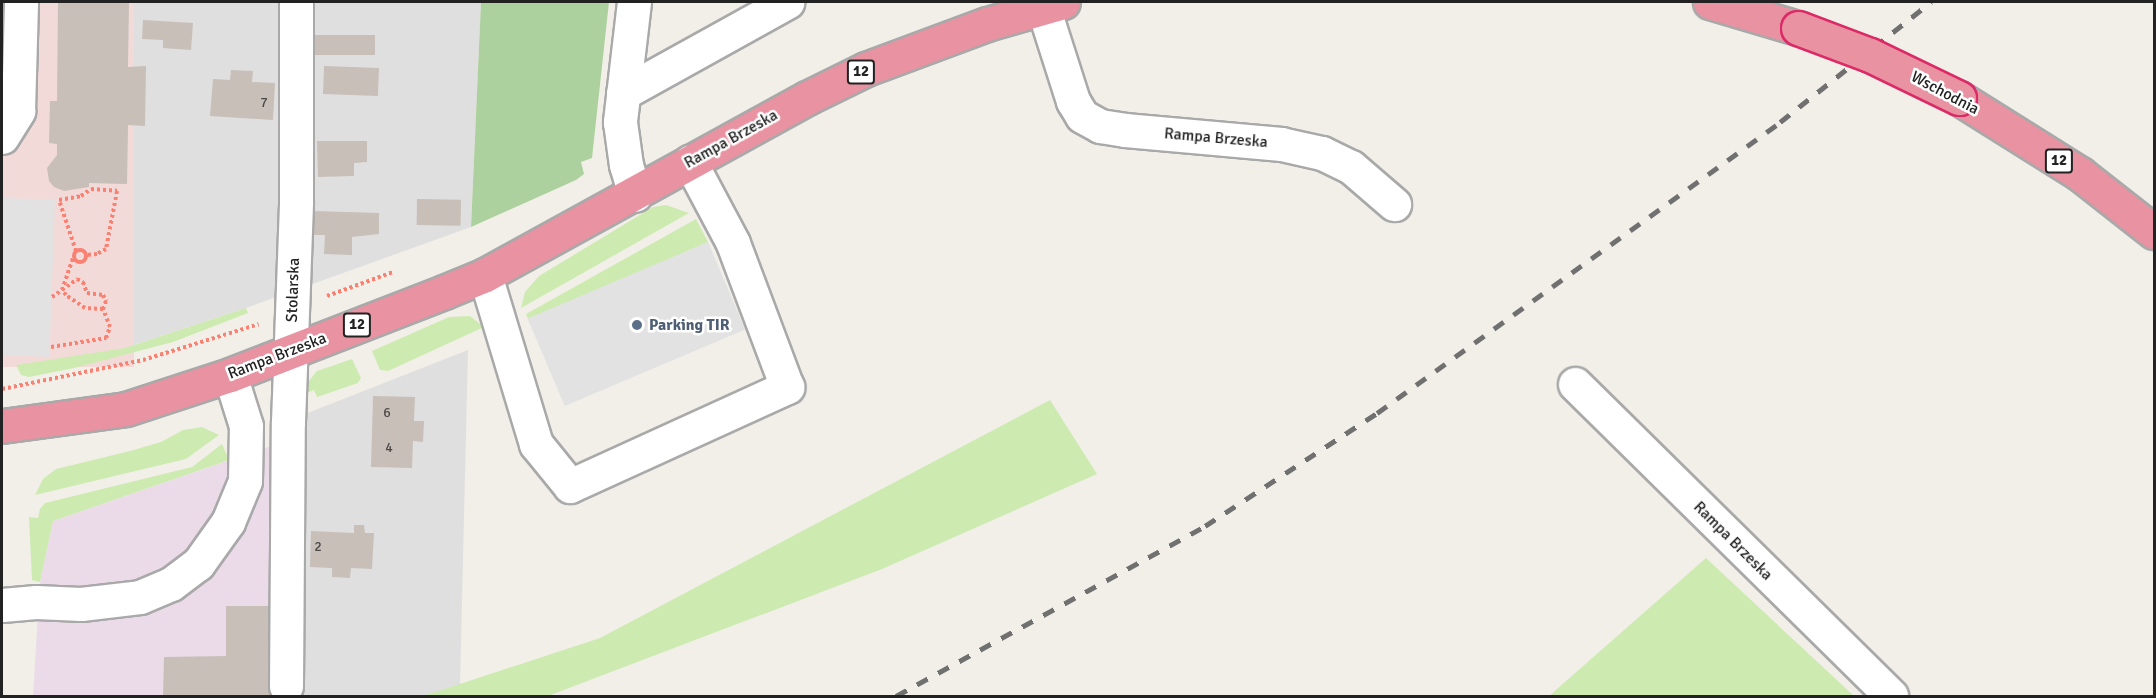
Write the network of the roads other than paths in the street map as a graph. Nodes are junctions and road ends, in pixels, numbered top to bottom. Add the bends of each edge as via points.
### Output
1 (21, 2) edge
2 (296, 2) edge
3 (634, 2) edge
4 (787, 2) edge
5 (1710, 2) edge
6 (1053, 4) edge
7 (623, 93) junction
8 (2, 137) edge
9 (690, 162) junction
10 (635, 195) junction
11 (1394, 204) dead end
12 (2154, 232) edge
13 (485, 275) junction
14 (292, 350) junction
15 (230, 375) junction
16 (1575, 384) dead end
17 (2, 426) edge
18 (2, 605) edge
19 (286, 686) dead end
20 (1891, 696) edge

1 - 8 lane via 18,111
2 - 14 lane, Stolarska
3 - 7 lane
4 - 7 lane
5 - 12 highway, Wschodnia / 12, bridge via 1798,28 1870,56 1959,98 2080,174
6 - 9 highway, Rampa Brzeska / 12 via 866,69
6 - 11 lane, Rampa Brzeska via 1073,101 1082,116 1100,126 1125,130 1281,144 1322,153 1351,167
7 - 10 lane via 620,122
9 - 10 highway, Rampa Brzeska / 12
9 - 13 lane via 733,243 787,387 570,486 536,444
10 - 13 highway, Rampa Brzeska / 12
13 - 14 highway, Rampa Brzeska / 12
14 - 15 highway, Rampa Brzeska / 12
14 - 19 lane, Stolarska
15 - 17 highway, Rampa Brzeska / 12 via 126,409
15 - 18 lane via 246,426 245,481 228,522 198,564 171,584 140,597
16 - 20 lane, Rampa Brzeska

